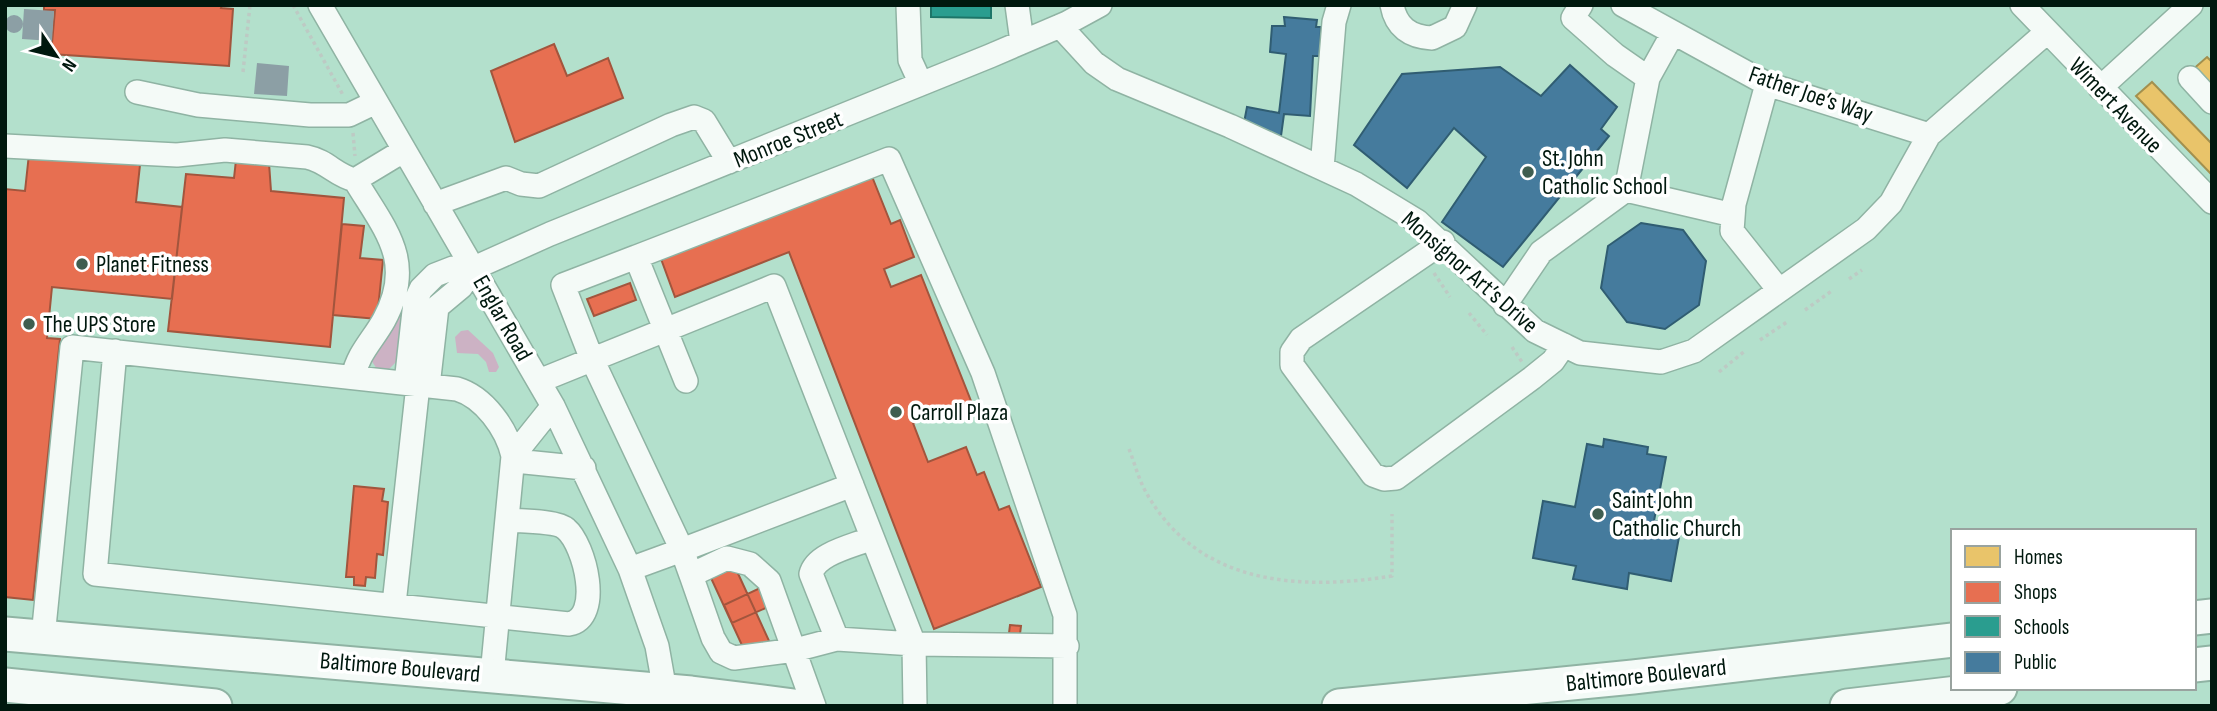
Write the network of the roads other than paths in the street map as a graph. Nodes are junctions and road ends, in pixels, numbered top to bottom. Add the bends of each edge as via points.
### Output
1 (320, 5) edge
2 (1017, 5) edge
3 (1100, 5) edge
4 (1339, 5) edge
5 (1392, 5) edge
6 (1465, 5) edge
7 (1581, 5) edge
8 (1623, 5) edge
9 (2022, 5) edge
10 (2191, 5) edge
11 (906, 9) edge
12 (1060, 26) junction
13 (2047, 32) junction
14 (1673, 33) junction
15 (1022, 42) junction
16 (1648, 78) junction
17 (2190, 78) dead end
18 (921, 84) junction
19 (1767, 84) junction
20 (2100, 88) junction
21 (137, 92) dead end
22 (376, 102) junction
23 (2212, 102) edge
24 (1929, 135) junction
25 (5, 146) edge
26 (403, 151) junction
27 (729, 162) junction
28 (1322, 168) junction
29 (355, 170) junction
30 (1626, 190) junction
31 (2211, 200) edge
32 (435, 204) junction
33 (1733, 215) junction
34 (1443, 243) junction
35 (636, 257) junction
36 (474, 268) junction
37 (1779, 290) junction
38 (1505, 305) junction
39 (665, 328) junction
40 (1564, 345) junction
41 (115, 351) junction
42 (591, 357) junction
43 (353, 377) junction
44 (539, 381) junction
45 (686, 382) dead end
46 (417, 385) junction
47 (553, 406) junction
48 (513, 456) junction
49 (584, 468) junction
50 (852, 485) junction
51 (507, 520) junction
52 (872, 538) junction
53 (682, 550) junction
54 (630, 569) junction
55 (691, 575) junction
56 (394, 604) junction
57 (498, 615) junction
58 (5, 634) edge
59 (43, 637) junction
60 (837, 639) junction
61 (1951, 640) edge
62 (914, 644) junction
63 (1067, 646) junction
64 (795, 650) junction
65 (492, 675) junction
66 (5, 685) edge
67 (1983, 690) edge
68 (678, 692) junction
69 (215, 706) edge
70 (794, 706) edge
71 (814, 706) edge
72 (915, 706) edge
73 (1065, 706) edge
74 (1339, 706) edge
75 (1847, 706) edge

1 - 22 street, Englar Road
2 - 15 street
3 - 12 street, Monroe Street
4 - 28 street
5 - 6 street via 1408,32 1432,38 1455,27
7 - 16 street via 1573,19
8 - 14 street, Father Joe’s Way
9 - 13 street, Wimert Avenue
10 - 20 street
11 - 18 street via 909,60
12 - 15 street, Monroe Street
12 - 28 street, Monsignor Art’s Drive via 1094,63 1117,79
13 - 20 street, Wimert Avenue
13 - 24 street, Monsignor Art’s Drive
14 - 16 street
14 - 19 street, Father Joe’s Way
15 - 18 street, Monroe Street
16 - 30 street
17 - 23 street
18 - 27 street, Monroe Street
19 - 24 street, Father Joe’s Way
19 - 33 street
20 - 31 street, Wimert Avenue
21 - 22 street via 200,105 310,115 349,115
22 - 26 street, Englar Road
24 - 37 street, Monsignor Art’s Drive via 1891,203 1875,221
25 - 29 street via 177,155 225,150 319,159 342,177
26 - 29 street
26 - 32 street, Englar Road
27 - 32 street via 704,121 694,117 539,186 506,178
27 - 36 street, Monroe Street
28 - 34 street, Monsignor Art’s Drive via 1417,221
29 - 43 street via 393,244 398,269 390,307 362,351
30 - 33 street
30 - 38 street via 1541,252
32 - 36 street, Englar Road
33 - 37 street via 1732,230
34 - 38 street, Monsignor Art’s Drive
34 - 40 street via 1300,339 1292,352 1292,365 1373,475 1396,478 1543,370
35 - 39 street
35 - 42 street via 563,285
35 - 63 street via 889,159 983,373 1065,615
36 - 44 street, Englar Road
36 - 46 street, Monroe Street via 443,271 421,289 413,317
37 - 40 street, Monsignor Art’s Drive via 1694,351 1661,362 1580,353
38 - 40 street, Monsignor Art’s Drive via 1535,331
39 - 42 street
39 - 45 street
39 - 50 street via 774,286
41 - 43 street
41 - 56 street via 95,575
41 - 59 street via 72,347
42 - 44 street
42 - 53 street
43 - 46 street
44 - 47 street, Englar Road
46 - 48 street via 457,389 478,399
46 - 56 street, Monroe Street
47 - 48 street
47 - 49 street, Englar Road
48 - 49 street via 525,463
48 - 51 street
49 - 54 street, Englar Road
50 - 52 street
50 - 53 street
51 - 57 street
51 - 57 street via 566,529 589,583 584,614 574,624
52 - 60 street via 813,566 811,574
52 - 62 street
53 - 54 street
53 - 55 street
54 - 68 street, Englar Road
55 - 64 street via 722,652 734,658
55 - 64 street via 727,558 750,564 769,582
56 - 57 street
57 - 65 street
58 - 59 highway, Baltimore Boulevard
59 - 65 highway, Baltimore Boulevard
60 - 62 street
60 - 64 street
61 - 74 highway, Baltimore Boulevard
62 - 63 street
62 - 72 street
63 - 73 street
64 - 71 street
65 - 68 highway, Baltimore Boulevard
66 - 69 highway
67 - 75 highway
68 - 70 highway, Baltimore Boulevard

